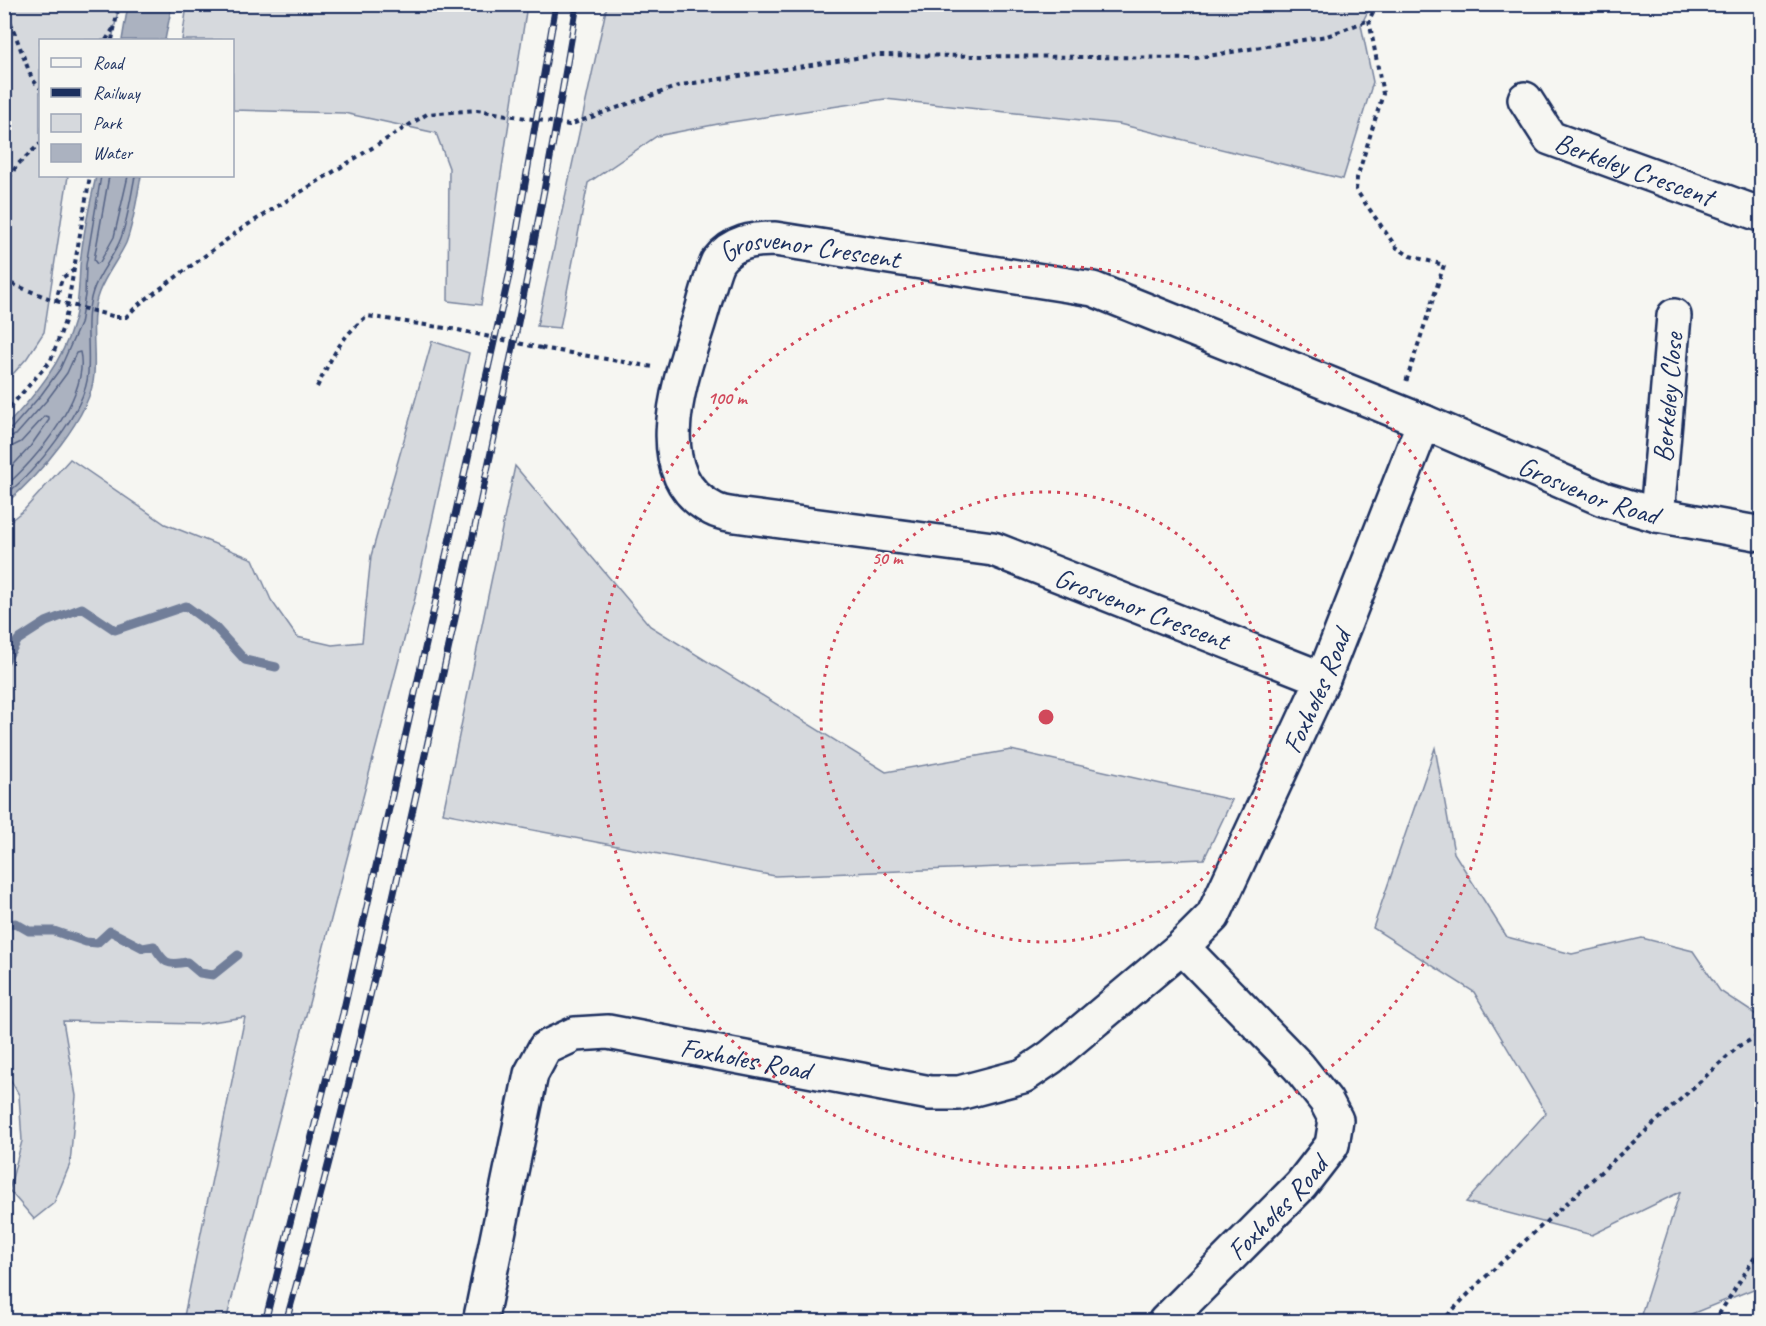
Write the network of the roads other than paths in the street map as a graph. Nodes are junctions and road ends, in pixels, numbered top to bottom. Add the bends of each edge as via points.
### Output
1 (1525, 99) dead end
2 (1761, 215) edge
3 (1674, 316) dead end
4 (1424, 422) junction
5 (1657, 515) junction
6 (1761, 534) edge
7 (1323, 679) junction
8 (1182, 947) junction
9 (480, 1322) edge
10 (1165, 1322) edge

1 - 2 street, Berkeley Crescent via 1550,138
3 - 5 street, Berkeley Close
4 - 5 street, Grosvenor Road via 1603,499
4 - 7 street, Foxholes Road
4 - 7 street, Grosvenor Crescent via 1093,289 775,239 753,239 736,245 718,262 683,372 672,431 676,463 684,481 693,495 714,510 993,549
5 - 6 street, Grosvenor Road
7 - 8 street, Foxholes Road via 1213,916
8 - 9 street, Foxholes Road via 1023,1076 959,1093 930,1093 608,1032 575,1034 545,1047 531,1074
8 - 10 street, Foxholes Road via 1299,1066 1336,1120 1332,1145 1301,1185

